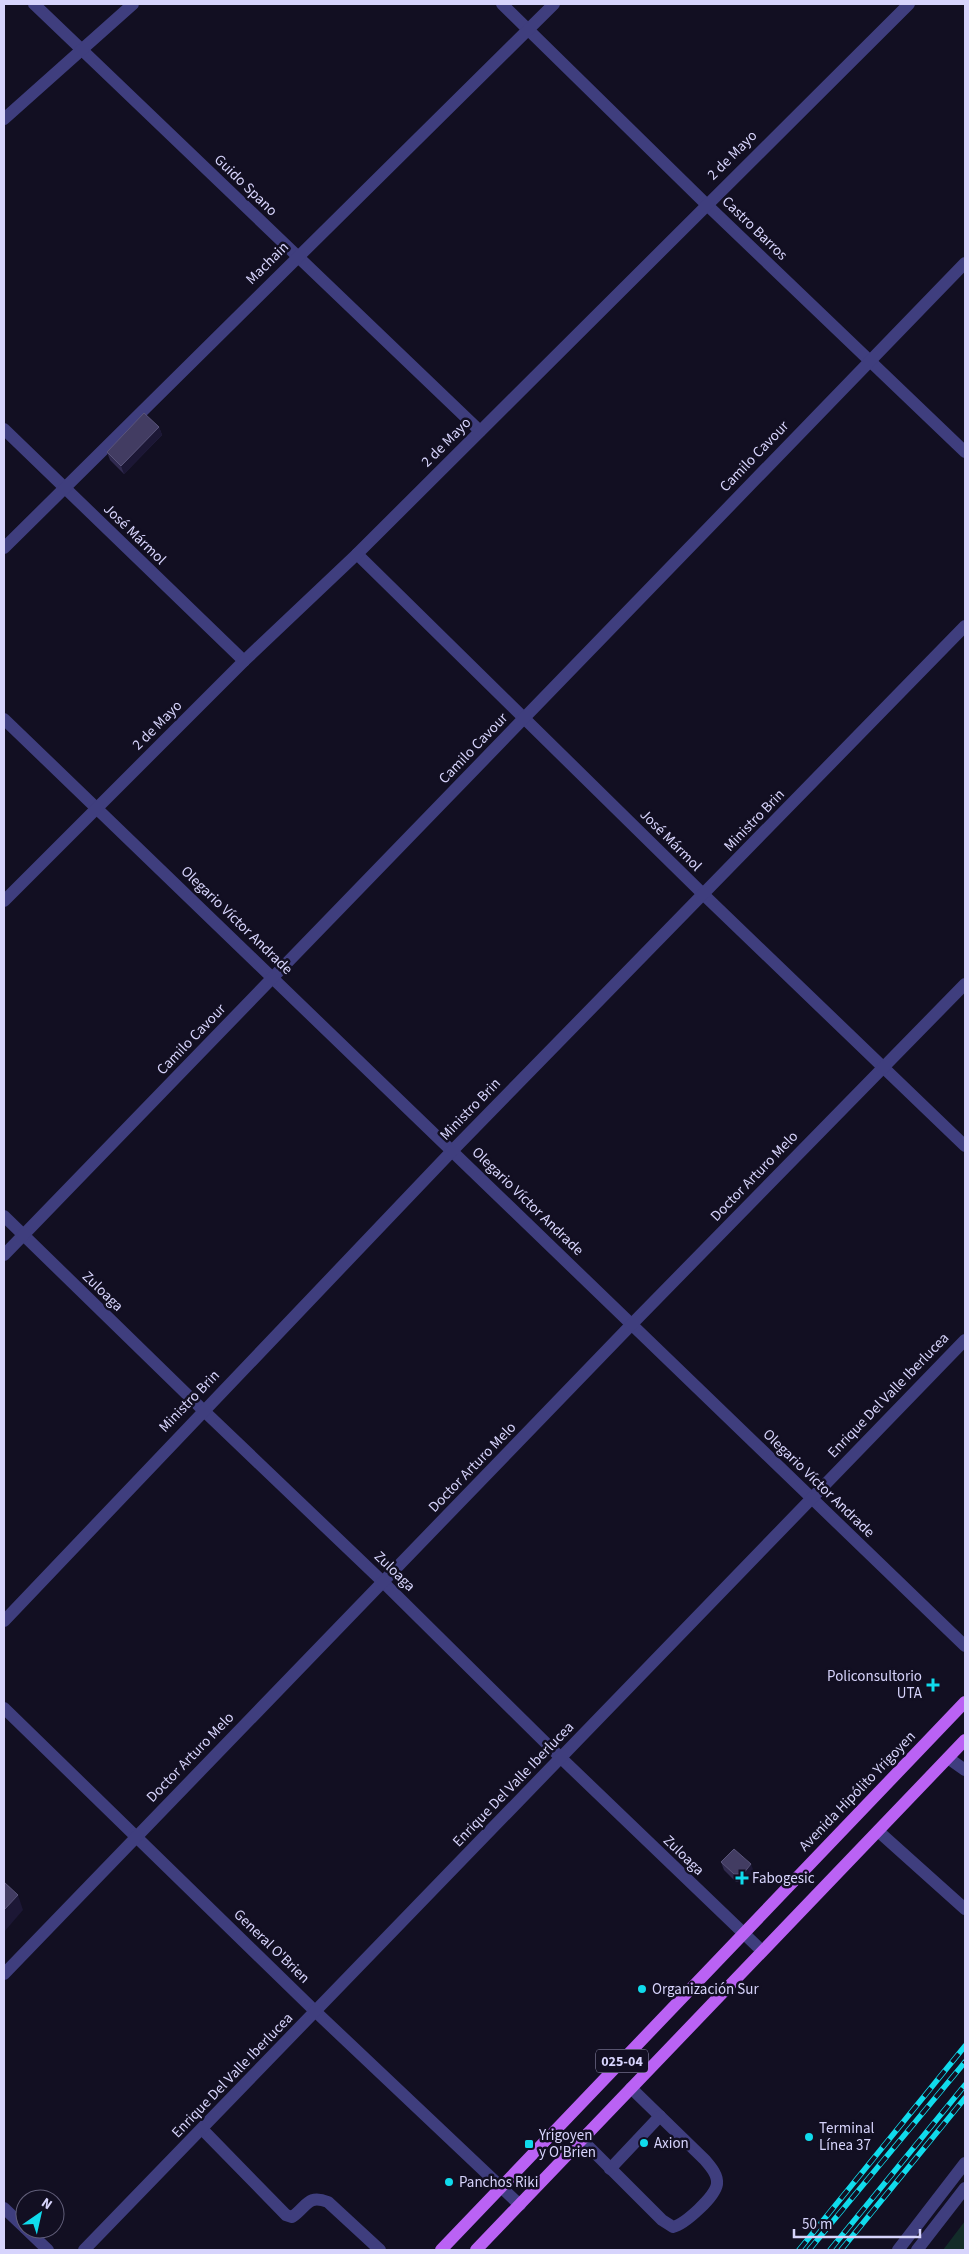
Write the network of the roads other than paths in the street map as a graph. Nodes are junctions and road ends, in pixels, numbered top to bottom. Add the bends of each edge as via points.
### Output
1 (34, 4) edge
2 (133, 4) edge
3 (502, 4) edge
4 (554, 4) edge
5 (909, 4) edge
6 (528, 29) junction
7 (81, 48) junction
8 (4, 119) edge
9 (706, 204) junction
10 (297, 256) junction
11 (965, 263) edge
12 (870, 360) junction
13 (4, 429) edge
14 (480, 431) junction
15 (965, 452) edge
16 (64, 488) junction
17 (4, 548) edge
18 (357, 554) junction
19 (965, 626) edge
20 (244, 662) junction
21 (525, 718) junction
22 (4, 719) edge
23 (97, 808) junction
24 (704, 895) junction
25 (4, 901) edge
26 (274, 977) junction
27 (965, 984) edge
28 (884, 1067) junction
29 (965, 1146) edge
30 (452, 1151) junction
31 (4, 1216) edge
32 (23, 1235) junction
33 (4, 1255) edge
34 (632, 1324) junction
35 (965, 1340) edge
36 (203, 1410) junction
37 (810, 1498) junction
38 (383, 1582) junction
39 (4, 1621) edge
40 (965, 1646) edge
41 (965, 1702) edge
42 (4, 1708) edge
43 (965, 1740) edge
44 (560, 1757) junction
45 (948, 1758) junction
46 (965, 1770) edge
47 (878, 1831) junction
48 (136, 1836) junction
49 (965, 1909) edge
50 (743, 1934) junction
51 (762, 1951) junction
52 (4, 1974) edge
53 (316, 2012) junction
54 (631, 2088) junction
55 (660, 2116) junction
56 (202, 2129) junction
57 (582, 2140) junction
58 (965, 2163) edge
59 (610, 2169) junction
60 (501, 2187) junction
61 (965, 2188) edge
62 (520, 2205) junction
63 (4, 2208) edge
64 (15, 2219) edge
65 (36, 2239) edge
66 (48, 2250) edge
67 (84, 2250) edge
68 (380, 2250) edge
69 (441, 2250) edge
70 (476, 2250) edge
71 (898, 2250) edge
72 (917, 2250) edge

1 - 7 street, Guido Spano
2 - 7 street
3 - 6 street, Castro Barros
4 - 6 street, Machain
5 - 9 street, 2 de Mayo
6 - 9 street, Castro Barros
6 - 10 street, Machain
7 - 8 street
7 - 10 street, Guido Spano
9 - 12 street, Castro Barros
9 - 14 street, 2 de Mayo
10 - 14 street, Guido Spano
10 - 16 street, Machain
11 - 12 street, Camilo Cavour
12 - 15 street, Castro Barros
12 - 21 street, Camilo Cavour
13 - 16 street, José Mármol
14 - 18 street, 2 de Mayo
16 - 17 street, Machain
16 - 20 street, José Mármol
18 - 20 street, 2 de Mayo
18 - 21 street, José Mármol
19 - 24 street, Ministro Brin
20 - 23 street, 2 de Mayo
21 - 24 street, José Mármol
21 - 26 street, Camilo Cavour
22 - 23 street, Olegario Víctor Andrade
23 - 25 street, 2 de Mayo
23 - 26 street, Olegario Víctor Andrade
24 - 28 street, José Mármol
24 - 30 street, Ministro Brin
26 - 30 street, Olegario Víctor Andrade
26 - 32 street, Camilo Cavour
27 - 28 street, Doctor Arturo Melo
28 - 29 street, José Mármol
28 - 34 street, Doctor Arturo Melo
30 - 34 street, Olegario Víctor Andrade
30 - 36 street, Ministro Brin
31 - 32 street, Zuloaga
32 - 33 street, Camilo Cavour
32 - 36 street, Zuloaga
34 - 37 street, Olegario Víctor Andrade
34 - 38 street, Doctor Arturo Melo
35 - 37 street, Enrique Del Valle Iberlucea
36 - 38 street, Zuloaga
36 - 39 street, Ministro Brin
37 - 40 street, Olegario Víctor Andrade
37 - 44 street, Enrique Del Valle Iberlucea
38 - 44 street, Zuloaga
38 - 48 street, Doctor Arturo Melo
41 - 50 main road, Avenida Hipólito Yrigoyen / 025-04
42 - 48 street, General O'Brien
43 - 45 main road, 025-04
44 - 50 street, Zuloaga
44 - 53 street, Enrique Del Valle Iberlucea
45 - 46 street
45 - 47 main road, 025-04
47 - 49 street
47 - 51 main road, 025-04
48 - 52 street, Doctor Arturo Melo
48 - 53 street, General O'Brien
50 - 51 street, Zuloaga
50 - 60 main road, Avenida Hipólito Yrigoyen / 025-04
51 - 54 main road, 025-04
53 - 56 street, Enrique Del Valle Iberlucea
53 - 60 street, General O'Brien
54 - 55 street
54 - 57 main road, 025-04
55 - 59 street
55 - 59 street via 715,2172 714,2194 682,2225 673,2228
56 - 67 street, Enrique Del Valle Iberlucea
56 - 68 street via 286,2215 292,2217 312,2199 320,2199 328,2202
57 - 59 street
57 - 62 main road, 025-04
58 - 71 street
60 - 62 street, General O'Brien
60 - 69 main road, Avenida Hipólito Yrigoyen / 025-04
61 - 72 street
62 - 70 main road, 025-04
63 - 64 street
65 - 66 street

